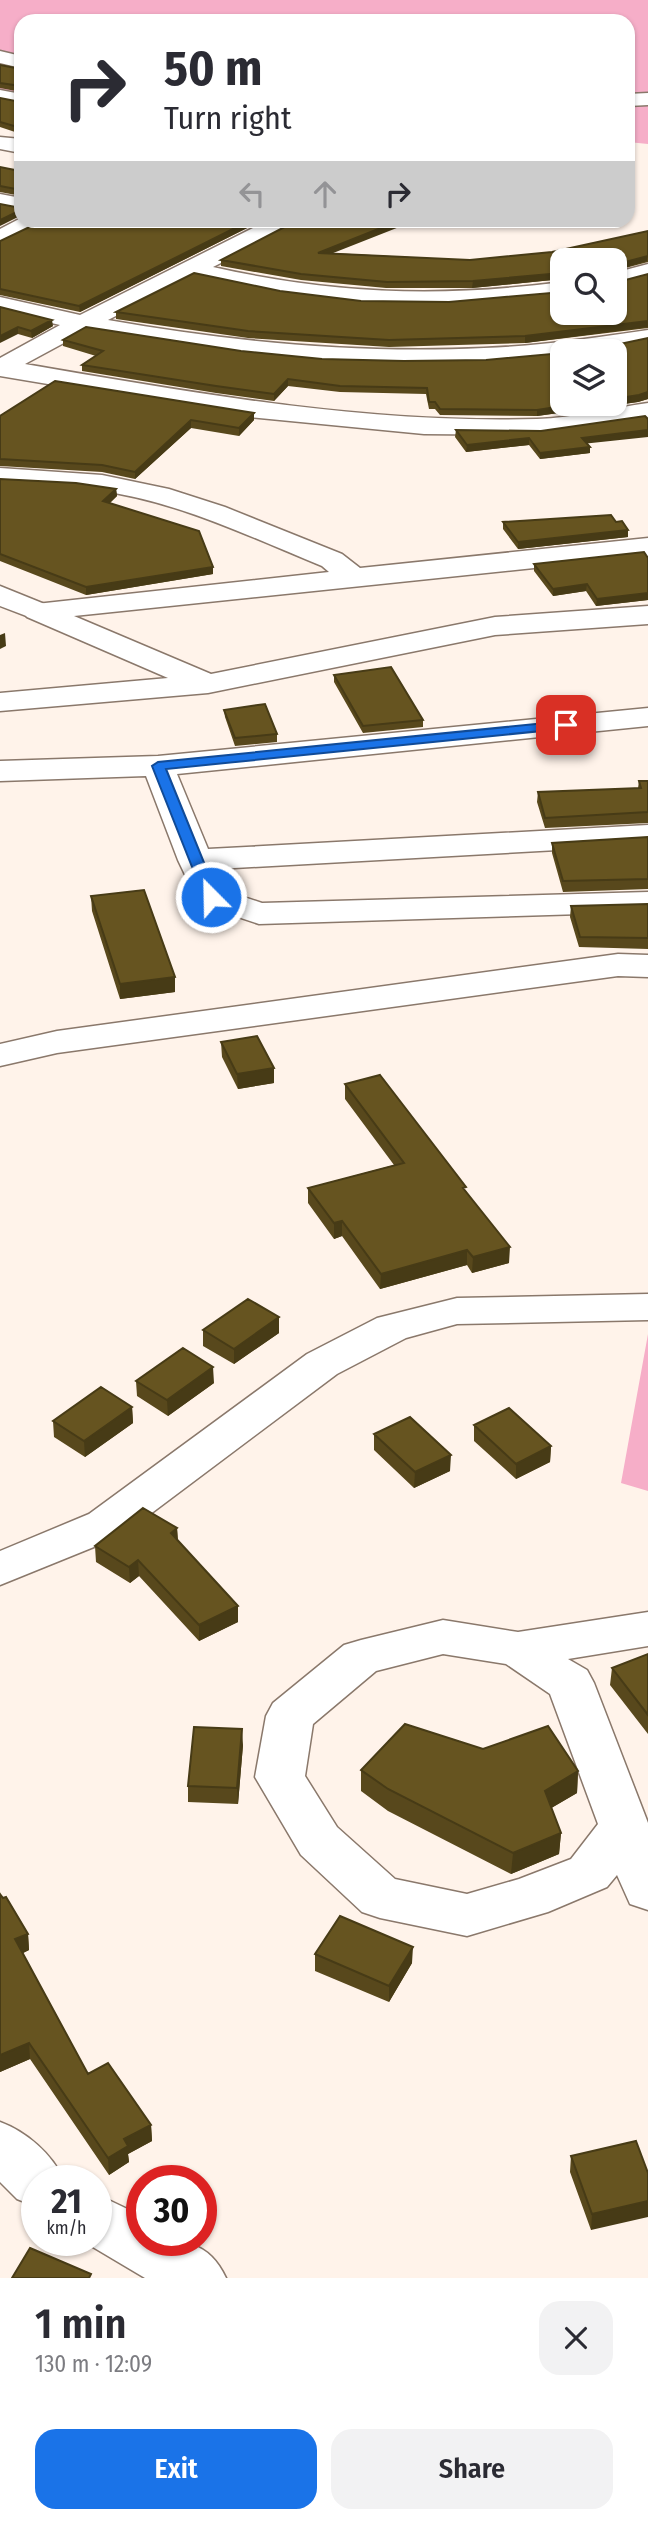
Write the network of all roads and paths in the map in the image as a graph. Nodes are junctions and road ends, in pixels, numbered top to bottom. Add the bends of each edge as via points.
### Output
1 (19, 228) edge
2 (273, 228) edge
3 (0, 238) edge
4 (192, 270) junction
5 (648, 271) edge
6 (627, 276) edge
7 (550, 290) edge
8 (0, 304) edge
9 (80, 324) junction
10 (648, 337) edge
11 (1, 368) edge
12 (648, 411) edge
13 (0, 477) edge
14 (648, 547) edge
15 (353, 578) junction
16 (0, 595) edge
17 (37, 611) junction
18 (648, 615) edge
19 (208, 684) junction
20 (0, 702) edge
21 (648, 717) edge
22 (158, 766) junction
23 (0, 771) edge
24 (648, 835) edge
25 (195, 860) junction
26 (648, 902) edge
27 (648, 966) edge
28 (0, 1055) edge
29 (648, 1307) edge
30 (0, 1569) edge
31 (648, 1629) edge
32 (518, 1649) junction
33 (625, 1827) junction
34 (648, 1890) edge
35 (0, 2146) edge
36 (21, 2166) edge
37 (112, 2228) edge
38 (197, 2278) edge

1 - 3 street
2 - 4 street
4 - 7 street via 338,296 491,296
4 - 9 street
5 - 6 street
8 - 9 street
9 - 10 street via 263,351 432,359 518,354
9 - 11 street
11 - 12 street via 239,408 424,426 540,427
13 - 15 street via 102,483 159,495 332,560
14 - 15 street
15 - 17 street
16 - 17 street
17 - 19 street
18 - 19 street via 495,626
19 - 20 street
21 - 22 street
22 - 23 street
22 - 25 street
24 - 25 street
25 - 26 street via 211,897 259,914
27 - 28 street via 618,965 57,1042
29 - 30 street via 457,1311 392,1328 322,1364 105,1525
31 - 32 street
32 - 33 street via 570,1683
32 - 33 street via 443,1637 361,1657 290,1716 280,1777 319,1841 380,1897 467,1915 589,1873
33 - 34 street
35 - 36 street
37 - 38 street

